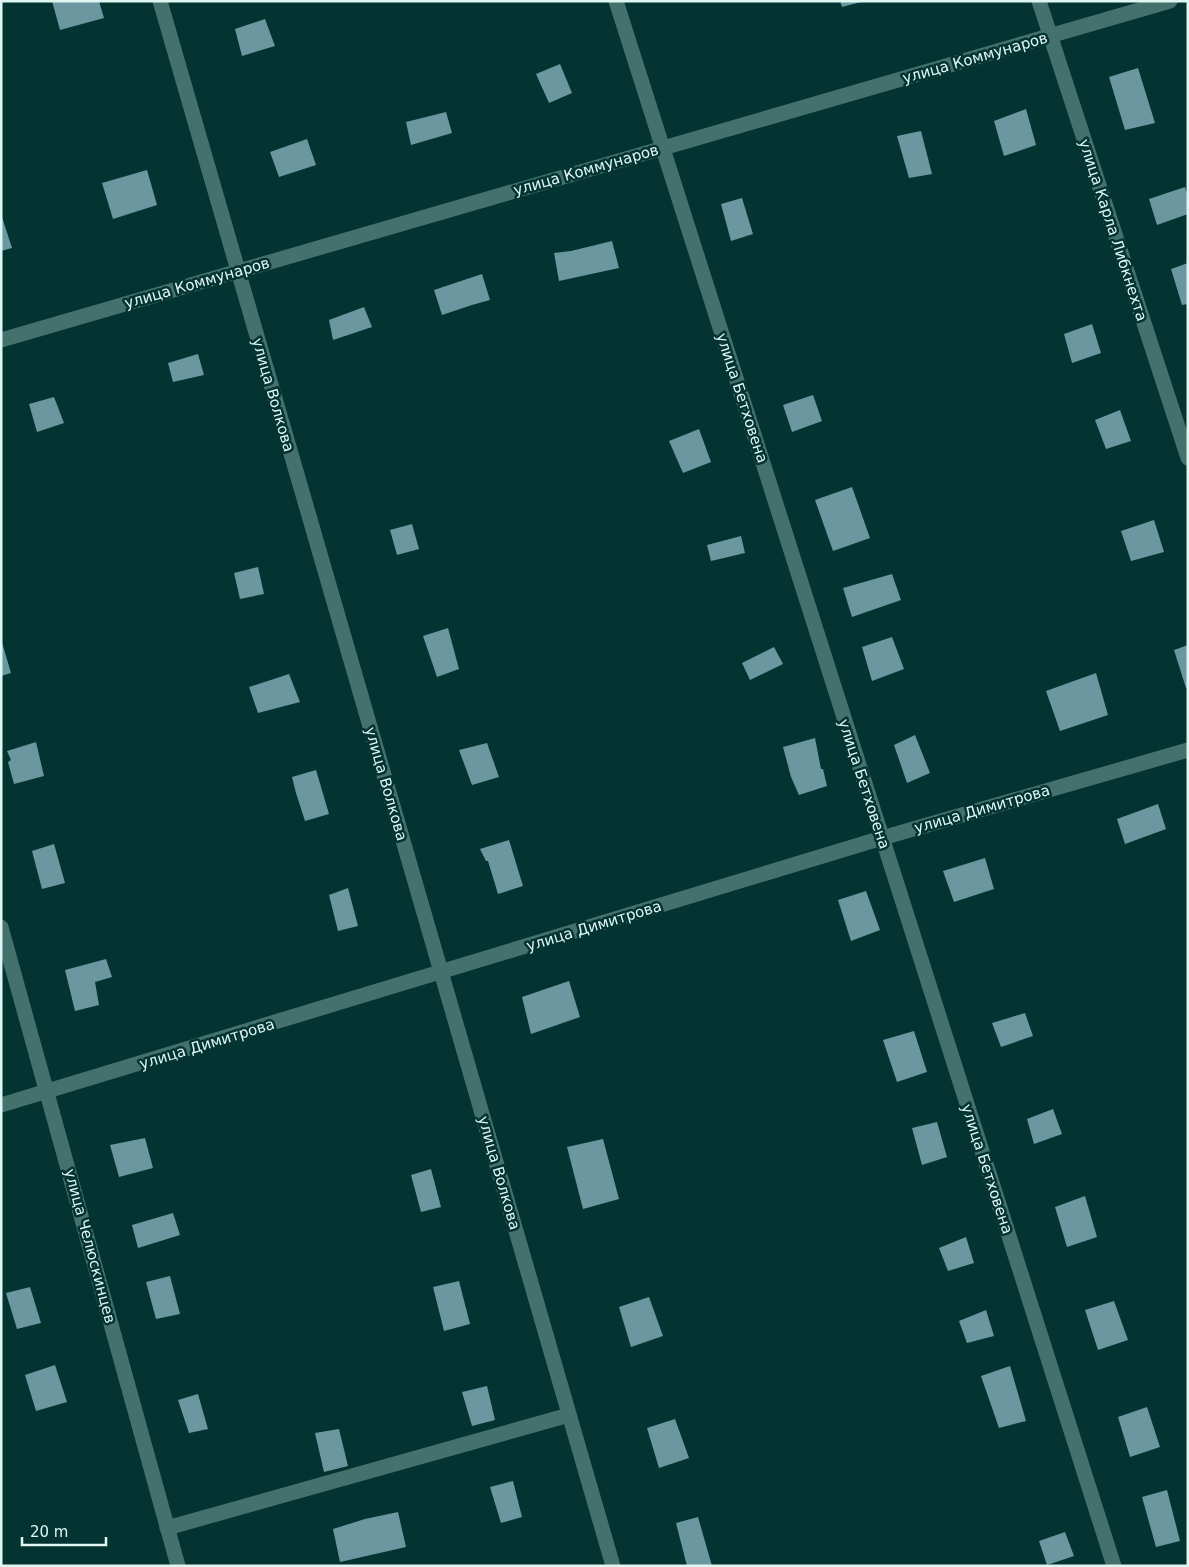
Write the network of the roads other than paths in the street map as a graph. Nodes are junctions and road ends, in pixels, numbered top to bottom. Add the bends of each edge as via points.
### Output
1 (160, 1) edge
2 (616, 1) edge
3 (1039, 1) edge
4 (1170, 1) edge
5 (1050, 36) junction
6 (662, 148) junction
7 (238, 271) junction
8 (1, 340) edge
9 (1188, 458) edge
10 (1188, 750) edge
11 (882, 838) junction
12 (1, 927) edge
13 (441, 973) junction
14 (47, 1092) junction
15 (1, 1105) edge
16 (569, 1415) junction
17 (167, 1528) junction
18 (178, 1566) edge
19 (613, 1566) edge
20 (1114, 1566) edge

1 - 7 street, улица Волкова
2 - 6 street, улица Бетховена
3 - 5 street, улица Карла Либкнехта
4 - 5 street, улица Коммунаров
5 - 6 street, улица Коммунаров
5 - 9 street, улица Карла Либкнехта
6 - 7 street, улица Коммунаров
6 - 11 street, улица Бетховена
7 - 8 street, улица Коммунаров
7 - 13 street, улица Волкова
10 - 11 street, улица Димитрова
11 - 13 street, улица Димитрова
11 - 20 street, улица Бетховена
12 - 14 street, улица Челюскинцев
13 - 14 street, улица Димитрова
13 - 16 street, улица Волкова
14 - 15 street, улица Димитрова
14 - 17 street, улица Челюскинцев
16 - 17 street
16 - 19 street, улица Волкова
17 - 18 street, улица Челюскинцев

